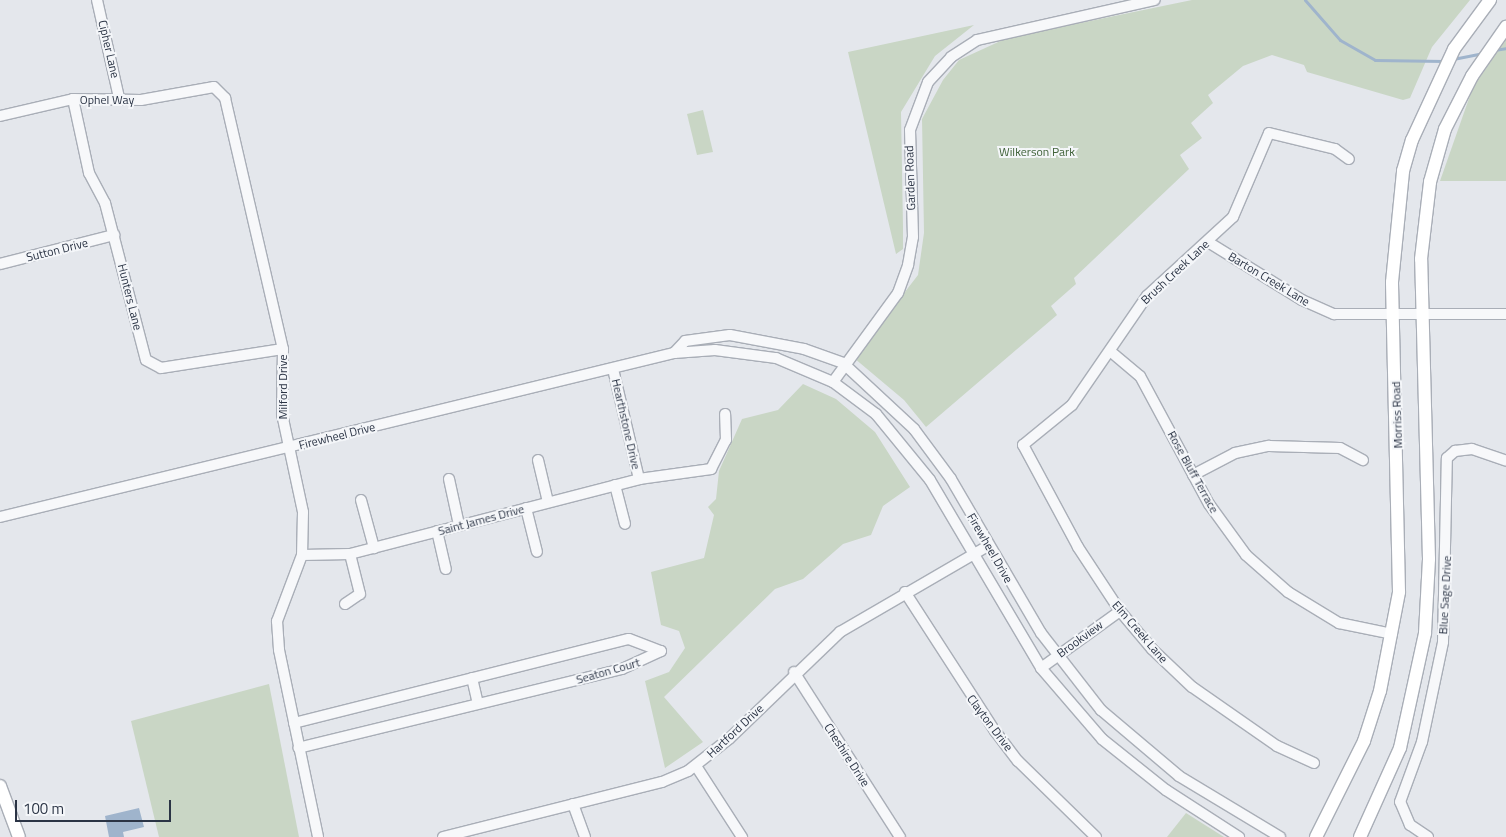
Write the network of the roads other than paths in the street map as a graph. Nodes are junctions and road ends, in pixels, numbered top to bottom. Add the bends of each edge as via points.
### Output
1 (98, 0) edge
2 (1155, 0) edge
3 (1490, 0) edge
4 (1506, 27) edge
5 (214, 87) joint
6 (119, 98) junction
7 (72, 99) junction
8 (0, 116) edge
9 (1349, 159) dead end
10 (114, 235) junction
11 (1208, 242) junction
12 (0, 264) edge
13 (1506, 314) edge
14 (1394, 316) junction
15 (1422, 316) junction
16 (283, 349) junction
17 (1110, 350) junction
18 (674, 353) junction
19 (843, 364) junction
20 (613, 369) junction
21 (833, 382) junction
22 (725, 414) dead end
23 (1023, 446) joint
24 (287, 448) junction
25 (538, 460) dead end
26 (1363, 460) dead end
27 (1506, 461) edge
28 (1193, 475) junction
29 (449, 479) dead end
30 (639, 479) junction
31 (615, 485) junction
32 (361, 500) dead end
33 (548, 502) junction
34 (526, 508) junction
35 (0, 517) edge
36 (625, 524) dead end
37 (459, 525) junction
38 (437, 531) junction
39 (988, 546) junction
40 (374, 548) junction
41 (537, 552) dead end
42 (350, 554) junction
43 (302, 555) junction
44 (972, 555) junction
45 (446, 569) dead end
46 (905, 592) junction
47 (345, 604) dead end
48 (1120, 611) junction
49 (1392, 634) junction
50 (1057, 656) junction
51 (1041, 668) junction
52 (794, 672) junction
53 (472, 678) junction
54 (478, 703) junction
55 (294, 723) junction
56 (299, 748) junction
57 (1314, 763) dead end
58 (696, 766) junction
59 (0, 786) edge
60 (573, 804) junction
61 (449, 836) edge
62 (19, 837) edge
63 (318, 837) edge
64 (585, 837) edge
65 (742, 837) edge
66 (900, 837) edge
67 (1096, 837) edge
68 (1239, 837) edge
69 (1280, 837) edge
70 (1316, 837) edge
71 (1360, 837) edge
72 (1428, 837) edge

1 - 6 street, Cipher Lane
2 - 19 street, Garden Road via 977,40 951,57 928,82 910,130 913,237 908,265 898,293
3 - 14 main road, Morriss Road via 1440,77 1403,171 1392,241
4 - 15 main road via 1472,76 1445,129 1430,182 1421,259
5 - 6 street, Ophel Way via 141,100
5 - 16 street, Milford Drive via 225,98
6 - 7 street, Ophel Way
7 - 8 street, Ophel Way
7 - 10 street, Hunters Lane via 88,173 105,203
9 - 11 street, Brush Creek Lane via 1334,149 1269,133 1233,217
10 - 12 street, Sutton Drive
10 - 16 street, Hunters Lane via 146,360 153,366
11 - 14 street, Barton Creek Lane via 1302,300 1334,314
11 - 17 street, Brush Creek Lane via 1147,296 1124,323
13 - 15 street, Barton Creek Lane
14 - 15 street, Barton Creek Lane
14 - 49 main road, Morriss Road via 1401,551
15 - 71 main road via 1429,559 1425,633 1400,748
16 - 24 street, Milford Drive via 282,414
17 - 23 street, Brush Creek Lane via 1072,405
17 - 28 street, Rose Bluff Terrace via 1140,376
18 - 19 street, Firewheel Drive via 685,341 730,335 804,349
18 - 20 street, Firewheel Drive
18 - 21 street, Firewheel Drive via 752,353
19 - 21 street, Garden Road
19 - 39 street, Firewheel Drive via 914,428 951,479
20 - 24 street, Firewheel Drive
20 - 30 street, Hearthstone Drive
21 - 44 street, Firewheel Drive via 896,435 930,480
22 - 30 street, Saint James Drive via 726,440 711,468
23 - 48 street, Elm Creek Lane via 1078,546
24 - 35 street, Firewheel Drive
24 - 43 street, Milford Drive via 303,512
25 - 33 street
26 - 28 street via 1340,448 1269,446 1235,453
27 - 72 street, Blue Sage Drive via 1472,449 1455,451 1447,458 1443,642 1422,742 1400,802 1403,817
28 - 49 street, Rose Bluff Terrace via 1246,555 1288,592 1339,624
29 - 37 street
30 - 31 street, Saint James Drive
31 - 33 street, Saint James Drive
31 - 36 street
32 - 40 street
33 - 34 street, Saint James Drive
34 - 37 street, Saint James Drive
34 - 41 street
37 - 38 street, Saint James Drive
38 - 40 street, Saint James Drive
38 - 45 street
39 - 44 street, Hartford Drive
39 - 50 street, Firewheel Drive
40 - 42 street, Saint James Drive
42 - 43 street, Saint James Drive
42 - 47 street via 360,594
43 - 55 street, Milford Drive via 277,621
44 - 46 street, Hartford Drive
44 - 51 street, Firewheel Drive
46 - 52 street, Hartford Drive via 840,632
46 - 67 street, Clayton Drive via 995,731 1018,760
48 - 50 street, Brookview
48 - 57 street, Elm Creek Lane via 1192,687 1277,746
49 - 70 main road, Morriss Road via 1364,741
50 - 51 street, Brookview
50 - 69 street, Firewheel Drive via 1101,710 1139,745 1179,776
51 - 68 street, Firewheel Drive via 1102,739 1166,790
52 - 58 street, Hartford Drive
52 - 66 street, Cheshire Drive
53 - 54 street
53 - 54 street, Seaton Court via 629,639 661,651 638,664
53 - 55 street, Seaton Court
54 - 56 street, Seaton Court
55 - 56 street, Milford Drive
56 - 63 street, Milford Drive
58 - 60 street, Hartford Drive via 662,782
58 - 65 street
59 - 62 main road
60 - 61 street, Hartford Drive
60 - 64 street

